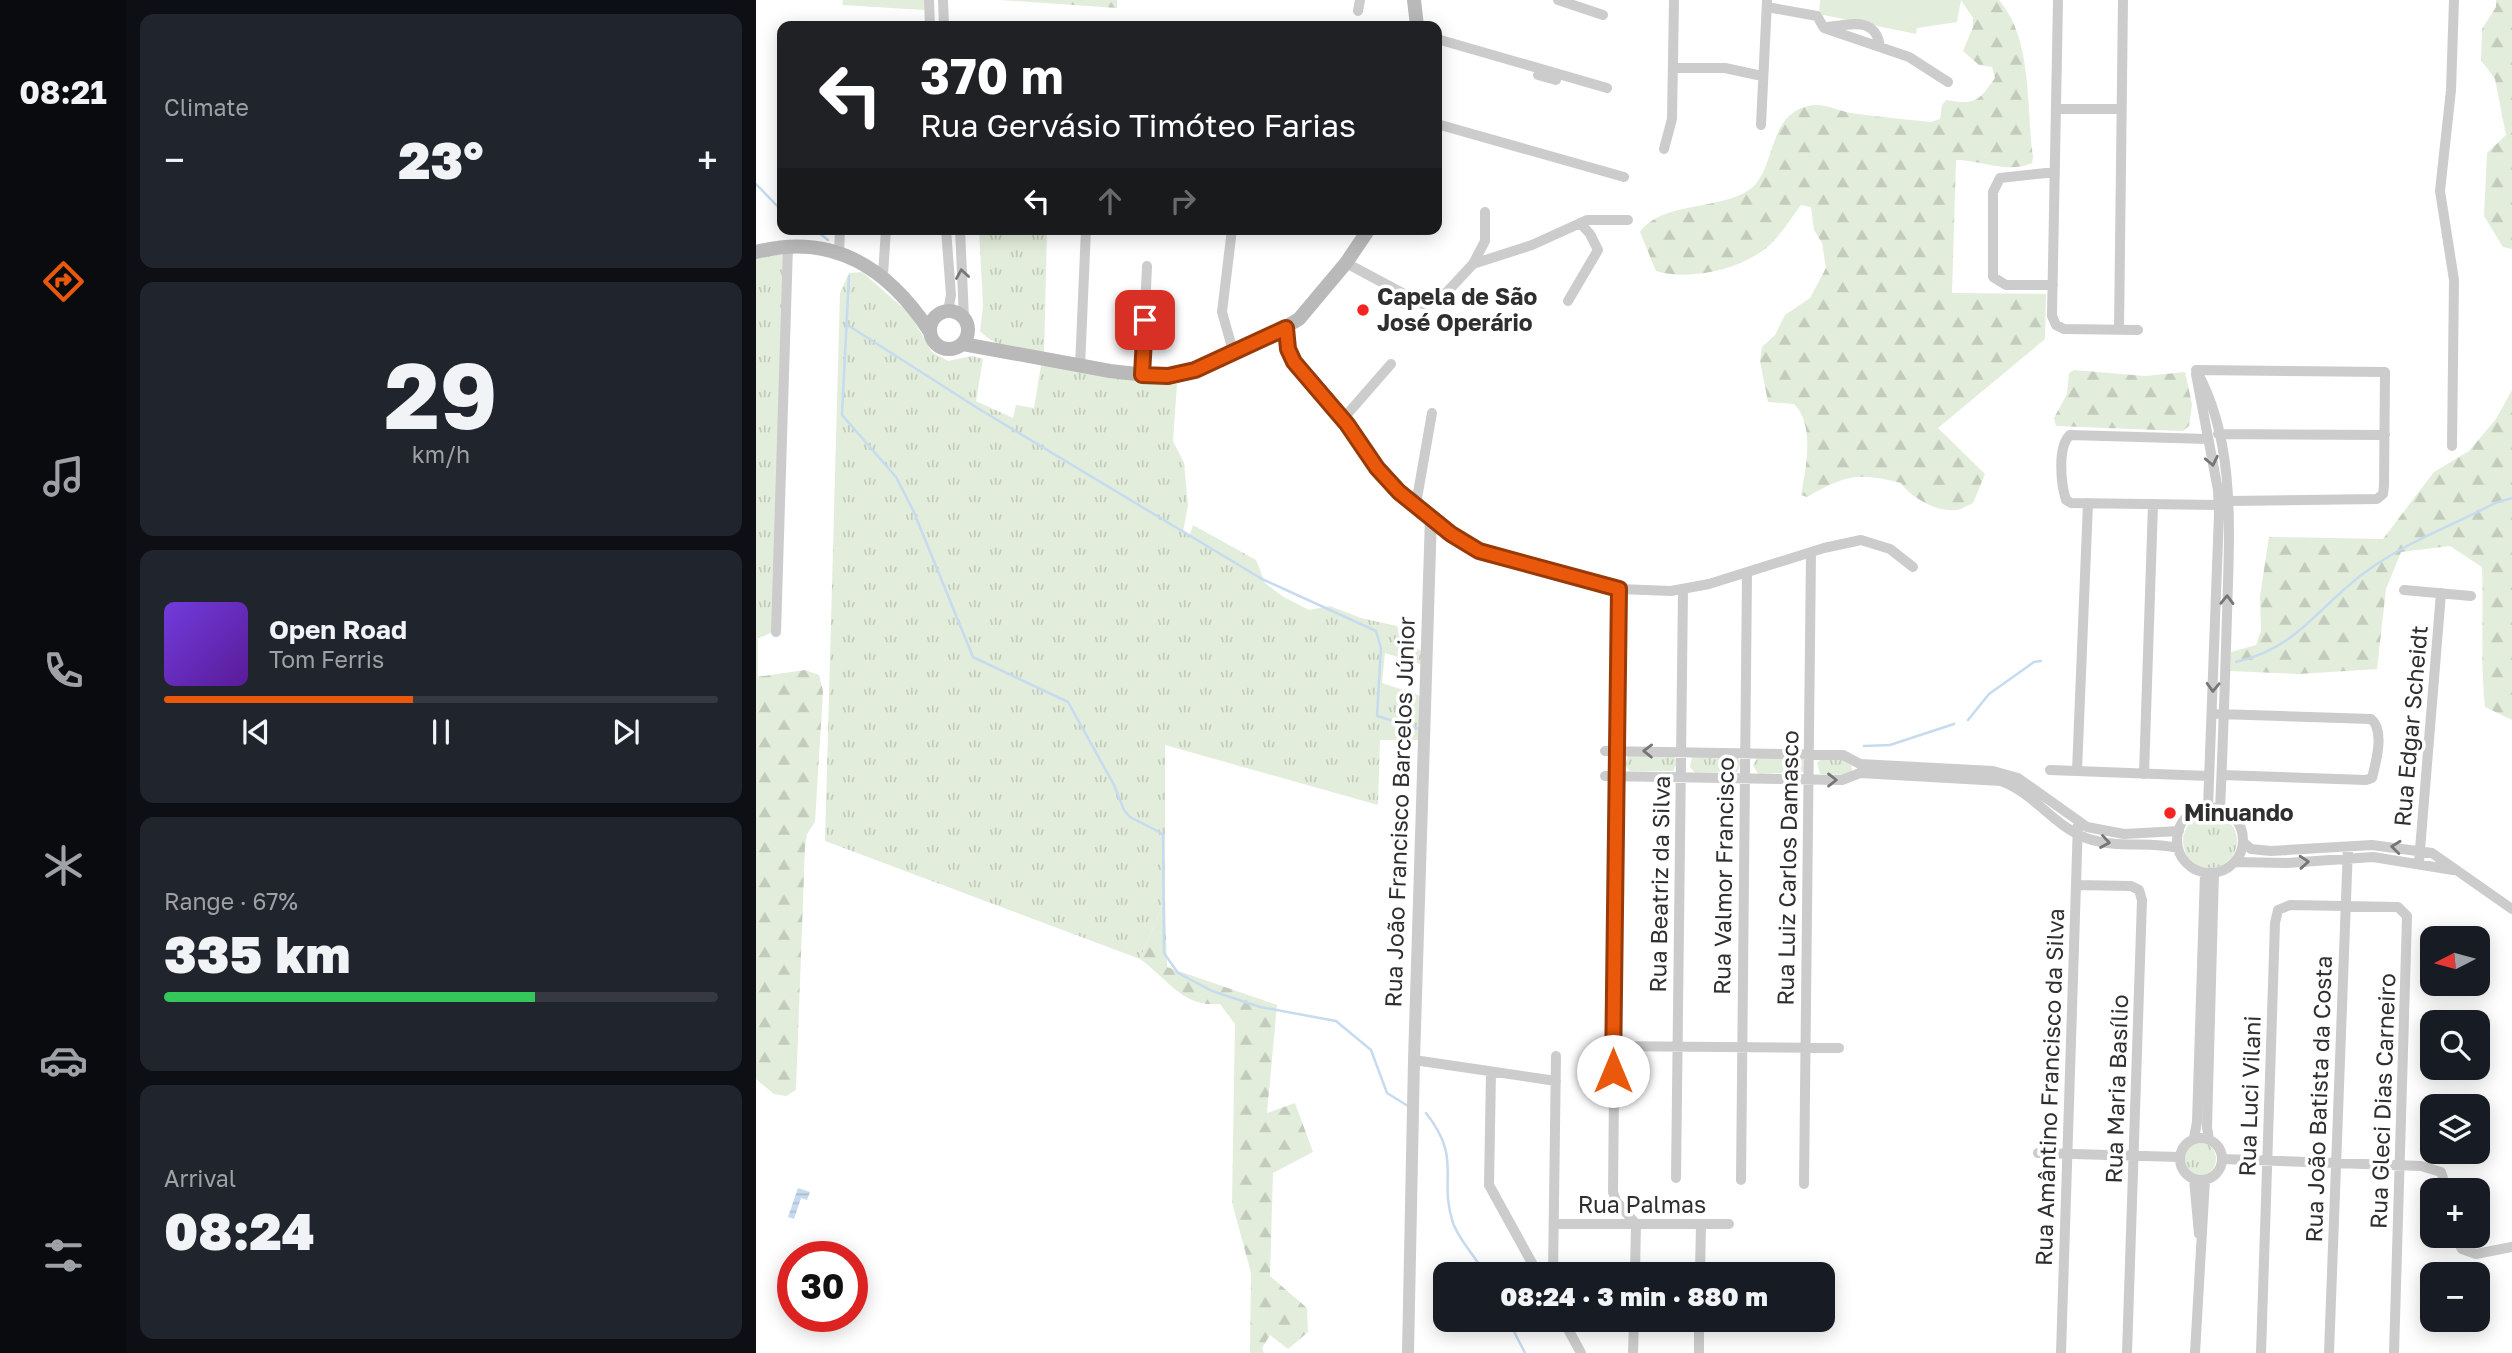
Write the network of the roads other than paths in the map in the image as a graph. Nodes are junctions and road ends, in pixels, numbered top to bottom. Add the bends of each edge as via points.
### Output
1 (929, 0) edge
2 (943, 0) edge
3 (1360, 0) edge
4 (1414, 0) edge
5 (1558, 0) edge
6 (1674, 0) edge
7 (2058, 0) edge
8 (2123, 0) edge
9 (2454, 0) edge
10 (1767, 3) edge
11 (1358, 12) dead end
12 (1603, 15) dead end
13 (930, 21) edge
14 (944, 21) edge
15 (1416, 21) edge
16 (1824, 28) junction
17 (1442, 40) edge
18 (1442, 46) edge
19 (1880, 47) junction
20 (1673, 68) junction
21 (1762, 76) junction
22 (1556, 80) dead end
23 (1948, 82) dead end
24 (1607, 88) dead end
25 (2056, 109) junction
26 (2121, 109) junction
27 (1442, 125) edge
28 (1761, 125) dead end
29 (1664, 149) dead end
30 (2055, 172) junction
31 (1624, 177) dead end
32 (1485, 212) dead end
33 (1628, 220) dead end
34 (1580, 223) junction
35 (840, 235) edge
36 (886, 235) edge
37 (946, 235) edge
38 (960, 235) edge
39 (1086, 235) edge
40 (1231, 235) edge
41 (1364, 235) edge
42 (788, 246) junction
43 (756, 252) edge
44 (839, 254) junction
45 (1346, 263) junction
46 (1473, 264) junction
47 (1147, 266) dead end
48 (883, 275) junction
49 (2053, 285) junction
50 (1569, 301) dead end
51 (912, 304) junction
52 (943, 312) junction
53 (966, 323) junction
54 (1286, 328) junction
55 (2119, 330) junction
56 (2138, 331) dead end
57 (930, 332) junction
58 (963, 344) junction
59 (989, 347) junction
60 (1233, 351) junction
61 (1391, 363) dead end
62 (1080, 367) junction
63 (2196, 370) junction
64 (1142, 375) junction
65 (1432, 413) dead end
66 (1343, 419) junction
67 (2218, 434) junction
68 (2385, 435) junction
69 (2207, 439) junction
70 (2452, 446) dead end
71 (2229, 501) junction
72 (2088, 503) junction
73 (1416, 504) junction
74 (2153, 504) junction
75 (2218, 505) junction
76 (1431, 516) junction
77 (1811, 552) junction
78 (1913, 567) dead end
79 (1747, 573) junction
80 (1619, 589) junction
81 (1683, 590) junction
82 (2404, 590) dead end
83 (2441, 593) junction
84 (2471, 596) dead end
85 (776, 632) dead end
86 (2212, 714) junction
87 (2224, 714) junction
88 (1617, 750) junction
89 (1605, 751) dead end
90 (1681, 752) junction
91 (1745, 753) junction
92 (1809, 754) junction
93 (1860, 769) junction
94 (2050, 770) dead end
95 (2077, 771) junction
96 (2144, 774) junction
97 (2222, 775) junction
98 (1605, 776) dead end
99 (1617, 776) junction
100 (2209, 776) junction
101 (1680, 777) junction
102 (1745, 778) junction
103 (1808, 779) junction
104 (2208, 807) junction
105 (2220, 809) junction
106 (2078, 822) junction
107 (2179, 831) junction
108 (2078, 834) junction
109 (2243, 842) junction
110 (2348, 847) junction
111 (2178, 848) junction
112 (2420, 850) junction
113 (2347, 859) junction
114 (2236, 862) junction
115 (2419, 862) junction
116 (2457, 872) junction
117 (2210, 873) junction
118 (2076, 885) junction
119 (2345, 905) junction
120 (2512, 909) edge
121 (1599, 1046) dead end
122 (1613, 1046) junction
123 (1677, 1047) junction
124 (1742, 1047) junction
125 (1805, 1048) junction
126 (1839, 1048) dead end
127 (1556, 1056) dead end
128 (1413, 1060) junction
129 (1491, 1072) junction
130 (1556, 1081) junction
131 (2194, 1138) junction
132 (2209, 1139) junction
133 (2038, 1153) dead end
134 (2068, 1154) junction
135 (2134, 1156) junction
136 (2179, 1157) junction
137 (2222, 1159) junction
138 (2267, 1161) junction
139 (2336, 1163) junction
140 (2400, 1165) junction
141 (1676, 1178) dead end
142 (2443, 1178) edge
143 (2193, 1179) junction
144 (1741, 1180) dead end
145 (2205, 1180) junction
146 (1804, 1184) dead end
147 (1554, 1224) junction
148 (1636, 1224) junction
149 (1701, 1224) junction
150 (1729, 1224) dead end
151 (2200, 1238) junction
152 (2512, 1247) edge
153 (2461, 1248) edge
154 (1531, 1262) edge
155 (1553, 1262) edge
156 (1635, 1262) edge
157 (1700, 1262) edge
158 (1570, 1332) edge
159 (1634, 1332) edge
160 (1699, 1332) edge
161 (1408, 1353) edge
162 (1581, 1353) edge
163 (1633, 1353) edge
164 (1699, 1353) edge
165 (2062, 1353) edge
166 (2127, 1353) edge
167 (2195, 1353) edge
168 (2261, 1353) edge
169 (2329, 1353) edge
170 (2394, 1353) edge

1 - 13 street
2 - 14 street
3 - 11 street
4 - 15 main road
5 - 12 street
6 - 20 street
7 - 25 street
8 - 26 street
9 - 70 street via 2451,90 2440,191 2454,280
10 - 16 street via 1817,16
10 - 21 street
16 - 19 street
16 - 19 street via 1872,27
17 - 24 street
18 - 22 street
19 - 23 street via 1909,57
20 - 21 street via 1725,68
20 - 29 street via 1672,119
21 - 28 street
25 - 26 street
25 - 30 street
26 - 55 street
27 - 31 street
30 - 49 street
30 - 49 street via 2000,178 1993,192 1993,277 2006,285
32 - 46 street via 1485,241
33 - 34 street
34 - 46 street
34 - 50 street via 1598,250
35 - 44 street
36 - 48 street
37 - 52 street via 951,295
53 -> 38 street
39 - 62 street
40 - 60 street via 1222,312
41 - 45 main road
42 - 43 main road
42 - 44 main road
42 - 85 street
44 - 48 main road
45 - 46 street via 1423,304 1447,292
45 - 54 main road
47 - 64 street
48 - 51 main road
49 - 55 street via 2052,316 2059,328
51 - 52 main road
51 - 57 main road
52 - 53 main road
52 - 57 main road via 932,321
53 - 58 main road
53 - 59 main road
54 - 60 main road
54 - 66 street via 1294,362
55 - 56 street
57 - 58 main road via 942,348
58 - 59 main road
59 - 62 main road
60 - 64 main road via 1187,373
61 - 66 street
62 - 64 main road
63 - 67 street via 2206,388
63 - 68 street via 2385,372
63 - 69 street
65 - 73 street
66 - 73 street via 1387,480
67 - 68 street
67 - 71 street
68 - 71 street via 2383,494 2372,500
69 - 72 street via 2066,437 2062,484 2066,499
69 -> 75 street
71 - 75 street
87 -> 71 street
72 - 74 street
72 - 95 street
73 - 76 street
74 - 75 street
74 - 96 street
75 -> 86 street
76 - 80 street via 1479,551
76 - 128 street, Rua João Francisco Barcelos Júnior
77 - 78 street via 1861,540 1891,549
77 - 79 street
77 - 92 street, Rua Luiz Carlos Damasco
79 - 81 street
79 - 91 street, Rua Valmor Francisco
80 - 81 street
80 - 88 street
81 - 90 street, Rua Beatriz da Silva
82 - 83 street
83 - 84 street
83 - 112 street, Rua Edgar Scheidt
86 - 87 street
86 - 100 street
87 - 97 street
87 - 97 street via 2375,722 2378,736 2372,778
88 - 89 street
90 -> 88 street
88 - 99 street
90 - 91 street
90 - 101 street, Rua Beatriz da Silva
91 - 92 street
91 - 102 street, Rua Valmor Francisco
92 - 93 street via 1843,755
92 - 103 street, Rua Luiz Carlos Damasco
103 -> 93 street via 1846,780
93 - 106 street via 2007,774 2031,786
93 - 108 street via 2001,781
94 - 95 street
95 - 96 street
96 - 100 street
97 - 105 street
98 - 99 street
99 - 101 street
99 - 122 street
100 - 104 street
101 - 102 street
101 - 123 street, Rua Beatriz da Silva
102 - 103 street
102 - 124 street, Rua Valmor Francisco
103 - 125 street, Rua Luiz Carlos Damasco
104 - 105 street
104 - 107 street via 2190,815
105 - 109 street via 2240,825
106 - 107 street via 2124,834
106 - 108 street, Rua Amântino Francisco da Silva
107 - 111 street
108 -> 111 street via 2109,844
108 - 118 street, Rua Amântino Francisco da Silva
109 - 110 street via 2251,849 2271,851
109 - 114 street
112 -> 110 street
110 - 113 street, Rua João Batista da Costa
111 - 117 street via 2185,862
112 - 115 street, Rua Edgar Scheidt
112 - 116 street via 2438,855
114 -> 113 street
113 - 115 street via 2385,857
113 - 119 street, Rua João Batista da Costa
114 - 117 street
115 - 116 street
116 - 120 street
117 - 131 street
117 - 132 street
118 - 134 street, Rua Amântino Francisco da Silva
118 - 135 street, Rua Maria Basílio via 2131,886 2141,894
119 - 138 street, Rua Luci Vilani via 2290,905 2275,916
119 - 139 street, Rua João Batista da Costa
119 - 140 street, Rua Gleci Dias Carneiro via 2398,907 2407,916
121 - 122 street
122 - 123 street
122 - 148 street via 1613,1192
123 - 124 street
123 - 141 street, Rua Beatriz da Silva
124 - 125 street
124 - 144 street, Rua Valmor Francisco
125 - 126 street
125 - 146 street, Rua Luiz Carlos Damasco
127 - 130 street
128 - 129 street
128 - 161 street, Rua João Francisco Barcelos Júnior
129 - 130 street
129 - 154 street via 1489,1185
130 - 147 street
131 - 132 street
131 - 136 street
132 - 137 street via 2219,1147
133 - 134 street
134 - 135 street
134 - 165 street, Rua Amântino Francisco da Silva
135 - 136 street
135 - 166 street, Rua Maria Basílio
136 - 143 street via 2183,1170
137 - 138 street
137 - 145 street via 2217,1172
138 - 139 street
138 - 168 street, Rua Luci Vilani
139 - 140 street
139 - 169 street, Rua João Batista da Costa
140 - 142 street via 2441,1172
140 - 170 street, Rua Gleci Dias Carneiro
143 - 145 street
143 - 151 street
145 - 151 street
147 - 148 street, Rua Palmas
147 - 155 street
148 - 149 street, Rua Palmas
148 - 156 street
149 - 150 street, Rua Palmas
149 - 157 street
151 - 167 street
152 - 153 street via 2476,1254
158 - 162 street
159 - 163 street
160 - 164 street

